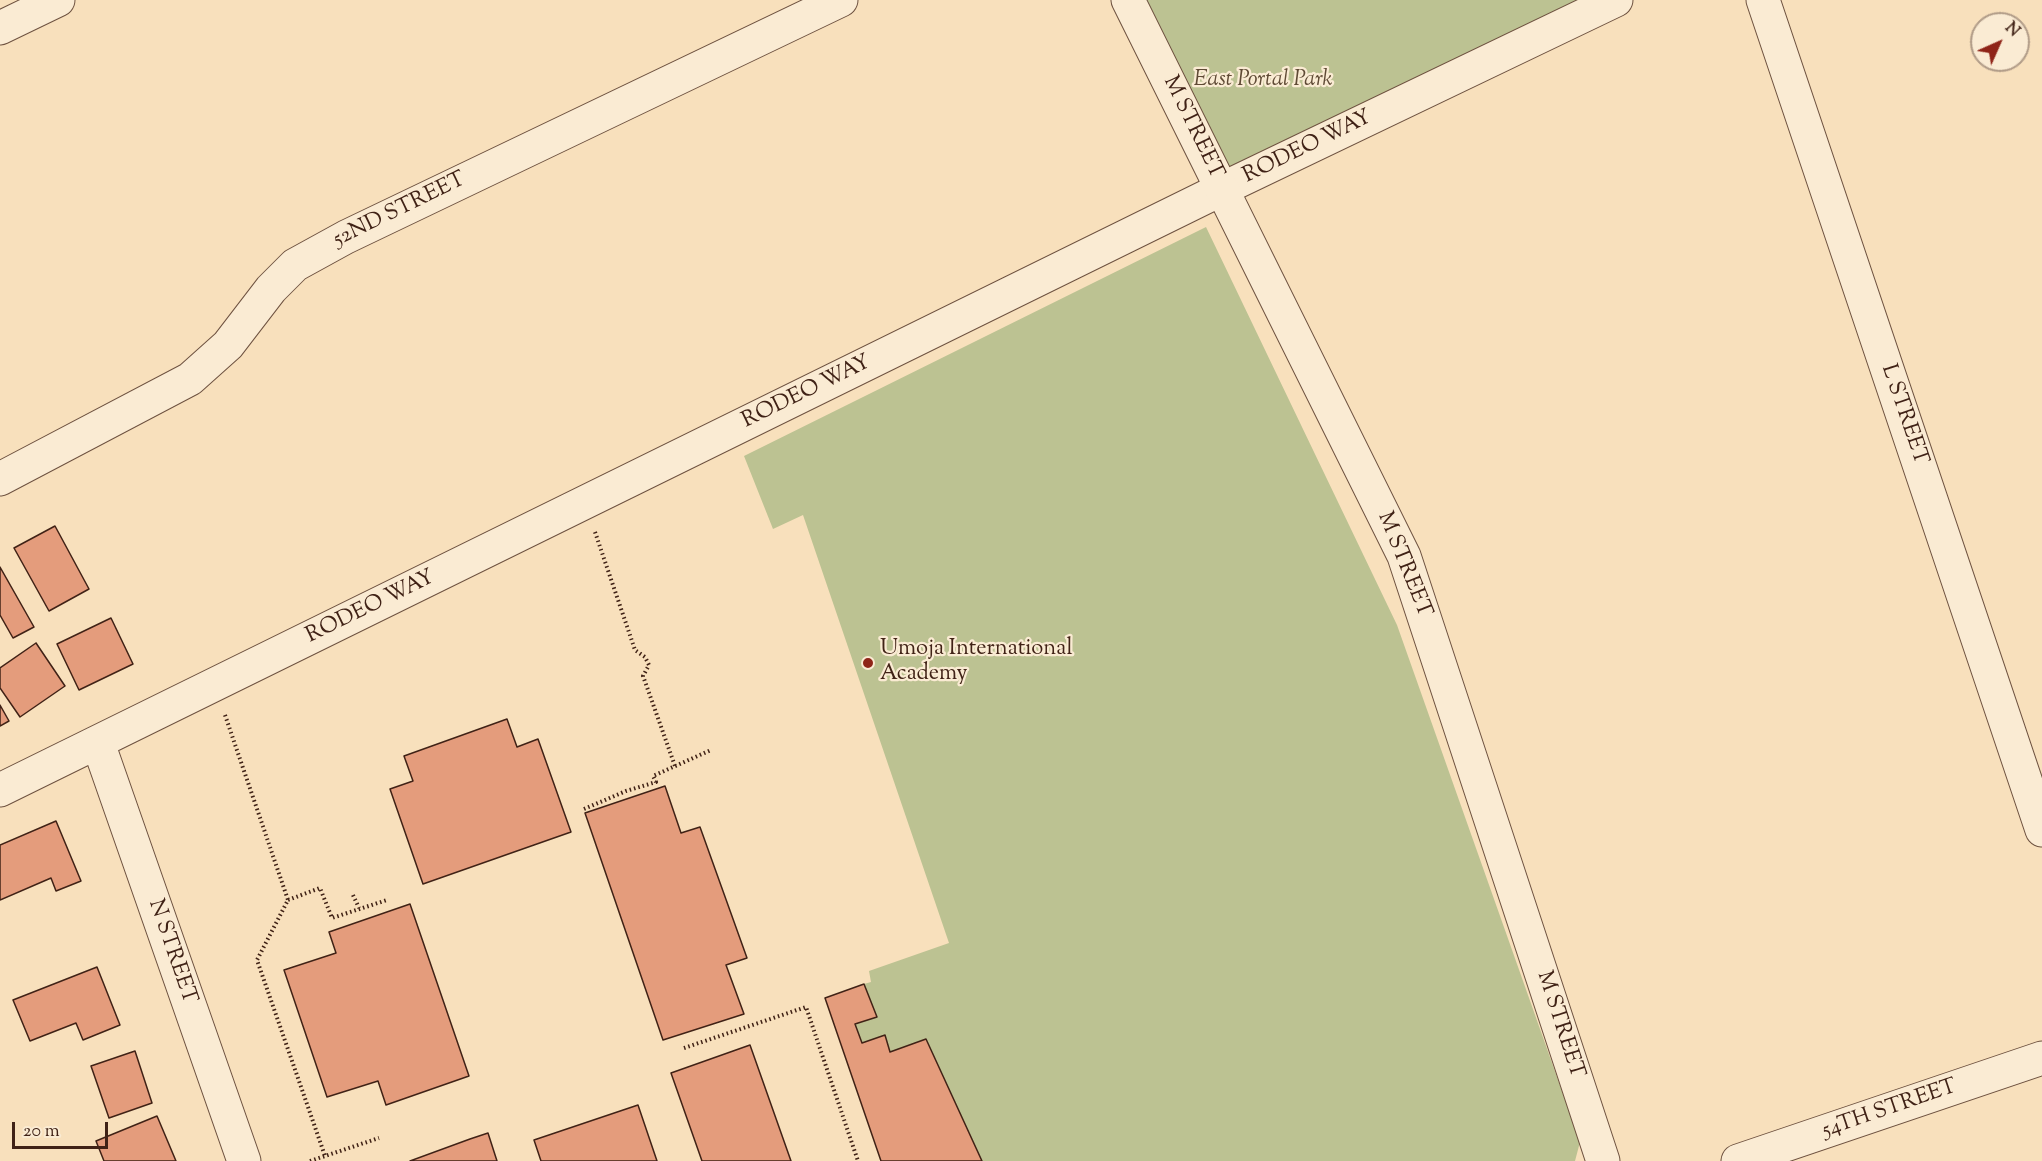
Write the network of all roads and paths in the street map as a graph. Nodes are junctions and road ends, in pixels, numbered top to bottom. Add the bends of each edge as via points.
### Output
1 (58, 0) edge
2 (841, 0) edge
3 (1128, 0) edge
4 (1616, 0) edge
5 (1763, 0) edge
6 (0, 28) edge
7 (1222, 189) junction
8 (0, 479) edge
9 (592, 525) dead end
10 (222, 706) dead end
11 (98, 743) junction
12 (711, 750) dead end
13 (675, 766) junction
14 (0, 790) edge
15 (584, 809) dead end
16 (2042, 831) edge
17 (353, 895) dead end
18 (288, 900) junction
19 (387, 900) dead end
20 (359, 908) junction
21 (684, 1048) dead end
22 (2042, 1058) edge
23 (379, 1138) dead end
24 (325, 1156) junction
25 (244, 1161) edge
26 (310, 1161) edge
27 (858, 1161) edge
28 (1603, 1161) edge
29 (1738, 1161) edge

1 - 6 street
2 - 8 street, 52ND STREET via 345,237 295,265 228,345 190,379
3 - 7 street, M STREET
4 - 7 street, RODEO WAY
5 - 16 street, L STREET
7 - 11 street, RODEO WAY
7 - 28 street, M STREET via 1404,556
9 - 13 path via 635,650 649,665 644,676
10 - 18 path
11 - 14 street, RODEO WAY
11 - 25 street, N STREET
12 - 13 path
13 - 15 path via 653,776 656,782
17 - 20 path
18 - 20 path via 320,888 332,918
18 - 24 path via 257,960
19 - 20 path
21 - 27 path via 806,1007
22 - 29 street, 54TH STREET
23 - 24 path
24 - 26 path

